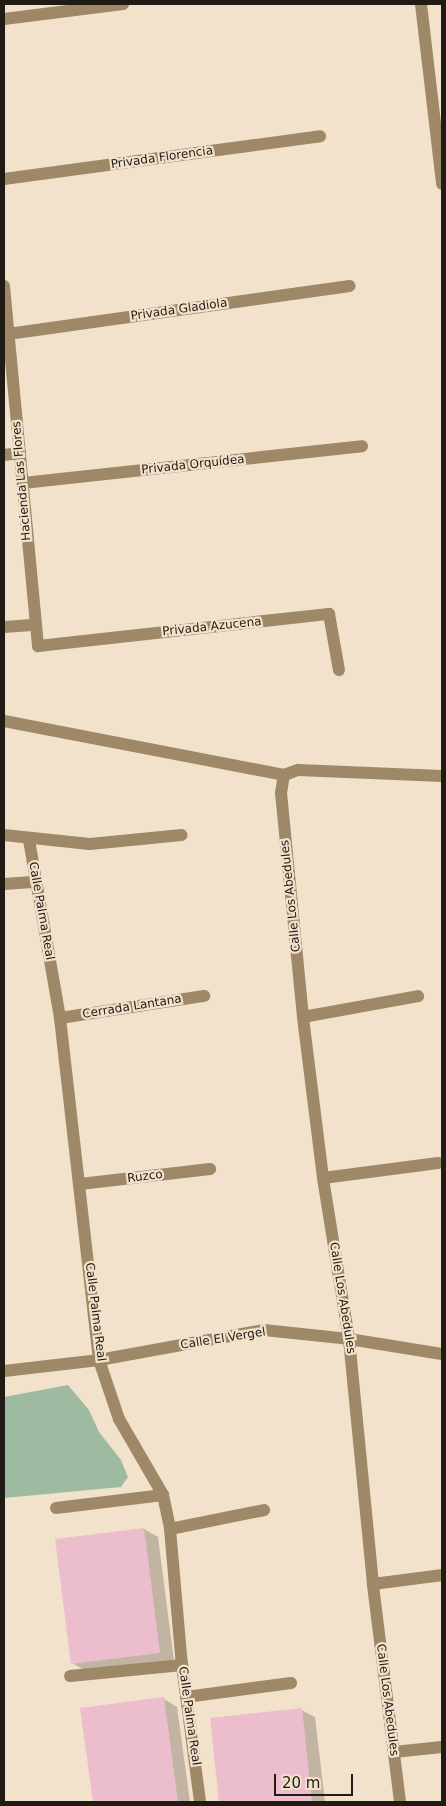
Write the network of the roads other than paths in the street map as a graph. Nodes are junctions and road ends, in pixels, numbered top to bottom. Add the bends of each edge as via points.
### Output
1 (123, 4) edge
2 (421, 4) edge
3 (4, 19) edge
4 (320, 136) dead end
5 (4, 179) edge
6 (442, 184) edge
7 (4, 286) edge
8 (350, 286) dead end
9 (4, 294) edge
10 (8, 334) junction
11 (362, 446) dead end
12 (20, 453) junction
13 (4, 455) edge
14 (23, 483) junction
15 (35, 625) junction
16 (4, 626) edge
17 (38, 646) joint
18 (339, 670) dead end
19 (4, 721) edge
20 (284, 775) junction
21 (442, 776) edge
22 (4, 835) edge
23 (182, 835) dead end
24 (29, 840) junction
25 (36, 882) junction
26 (4, 884) edge
27 (204, 996) dead end
28 (418, 996) dead end
29 (303, 1017) junction
30 (60, 1018) junction
31 (438, 1163) dead end
32 (210, 1169) dead end
33 (323, 1178) junction
34 (80, 1184) junction
35 (349, 1339) junction
36 (442, 1354) edge
37 (99, 1360) junction
38 (4, 1371) edge
39 (163, 1495) junction
40 (56, 1508) dead end
41 (264, 1510) dead end
42 (170, 1529) junction
43 (442, 1575) edge
44 (373, 1584) junction
45 (182, 1665) junction
46 (70, 1676) dead end
47 (291, 1683) dead end
48 (186, 1697) junction
49 (442, 1747) edge
50 (394, 1752) junction
51 (200, 1802) edge
52 (400, 1802) edge

1 - 3 street
2 - 6 street
4 - 5 street, Privada Florencia
7 - 9 street, Hacienda Las Flores
8 - 10 street, Privada Gladiola
9 - 10 street, Hacienda Las Flores
10 - 12 street, Hacienda Las Flores
11 - 14 street, Privada Orquídea
12 - 13 street
12 - 14 street, Hacienda Las Flores
14 - 15 street, Hacienda Las Flores
15 - 16 street
15 - 17 street, Hacienda Las Flores
17 - 18 street, Privada Azucena via 329,614
19 - 20 street
20 - 21 street via 298,770
20 - 29 street, Calle Los Abedules via 281,793
22 - 24 street
23 - 24 street via 90,844
24 - 25 street, Calle Palma Real
25 - 26 street
25 - 30 street, Calle Palma Real
27 - 30 street, Cerrada Lantana
28 - 29 street
29 - 33 street, Calle Los Abedules
30 - 34 street, Calle Palma Real
31 - 33 street
32 - 34 street, Ruzco
33 - 35 street, Calle Los Abedules
34 - 37 street, Calle Palma Real
35 - 36 street, Calle El Vergel
35 - 37 street, Calle El Vergel via 264,1330
35 - 44 street, Calle Los Abedules
37 - 38 street, Calle El Vergel
37 - 39 street, Calle Palma Real via 119,1419
39 - 40 street
39 - 42 street, Calle Palma Real
41 - 42 street
42 - 45 street, Calle Palma Real
43 - 44 street
44 - 50 street, Calle Los Abedules
45 - 46 street
45 - 48 street, Calle Palma Real
47 - 48 street
48 - 51 street, Calle Palma Real
49 - 50 street
50 - 52 street, Calle Los Abedules

